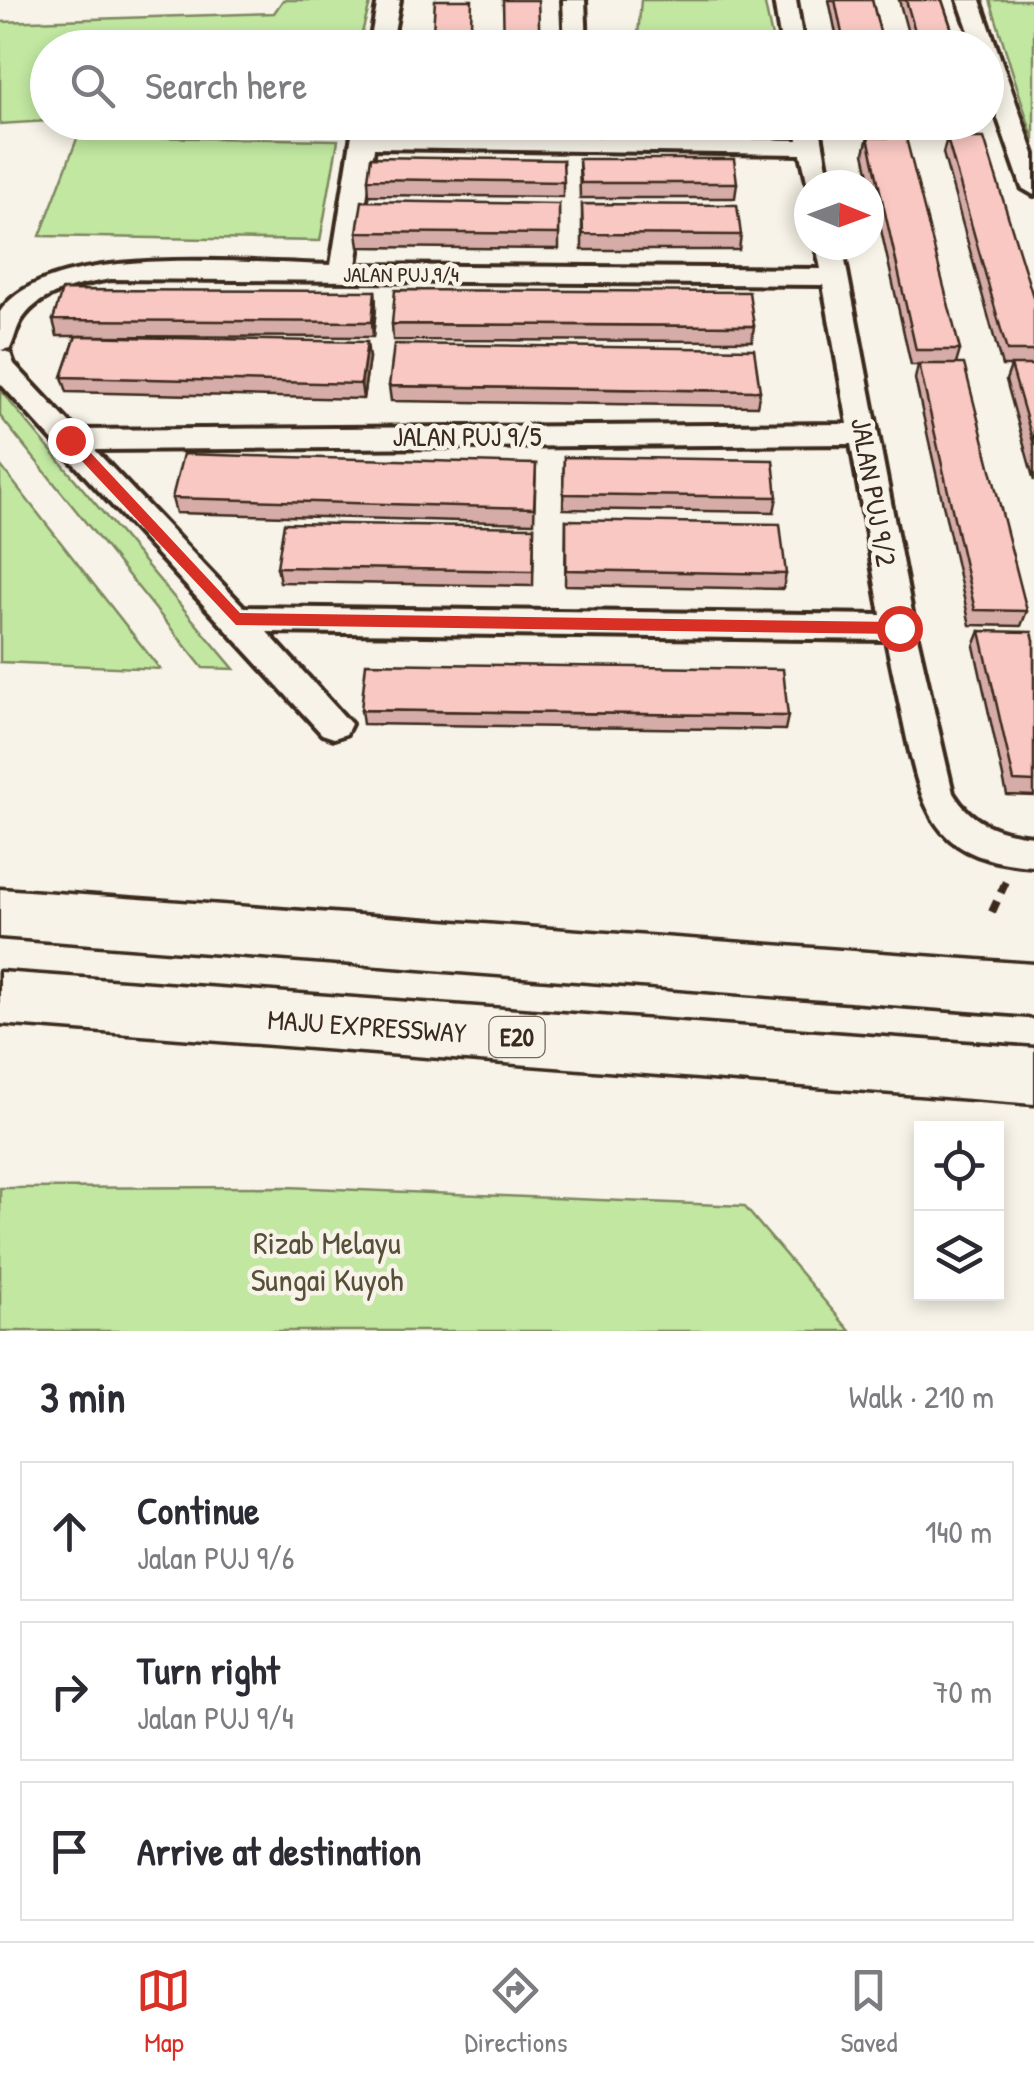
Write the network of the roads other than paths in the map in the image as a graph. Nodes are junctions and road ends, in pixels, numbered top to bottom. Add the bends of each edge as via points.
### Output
1 (389, 0) edge
2 (574, 0) edge
3 (785, 0) edge
4 (969, 0) edge
5 (383, 30) edge
6 (575, 30) edge
7 (791, 30) edge
8 (979, 30) edge
9 (1004, 99) edge
10 (363, 140) edge
11 (695, 140) edge
12 (811, 140) edge
13 (812, 147) junction
14 (816, 170) edge
15 (1032, 177) edge
16 (831, 260) edge
17 (342, 274) junction
18 (834, 277) junction
19 (0, 342) edge
20 (0, 359) edge
21 (864, 434) junction
22 (70, 440) junction
23 (236, 619) junction
24 (899, 628) junction
25 (334, 724) dead end
26 (1034, 851) edge
27 (0, 913) edge
28 (1034, 990) edge
29 (0, 998) edge
30 (1034, 1076) edge

1 - 5 street
2 - 6 street
3 - 7 street
4 - 8 street
9 - 15 street
10 - 17 street
11 - 13 street
12 - 13 street
13 - 14 street
16 - 18 street, JALAN PUJ 9/2
17 - 18 street, JALAN PUJ 9/4
17 - 19 street, JALAN PUJ 9/4 via 77,276 18,304
18 - 21 street, JALAN PUJ 9/2
20 - 22 street
21 - 22 street, JALAN PUJ 9/5
21 - 24 street, JALAN PUJ 9/2
22 - 23 street
23 - 24 street
23 - 25 street
24 - 26 street, JALAN PUJ 9/2 via 943,811 990,846
27 - 28 highway
29 - 30 highway, MAJU EXPRESSWAY / E20

